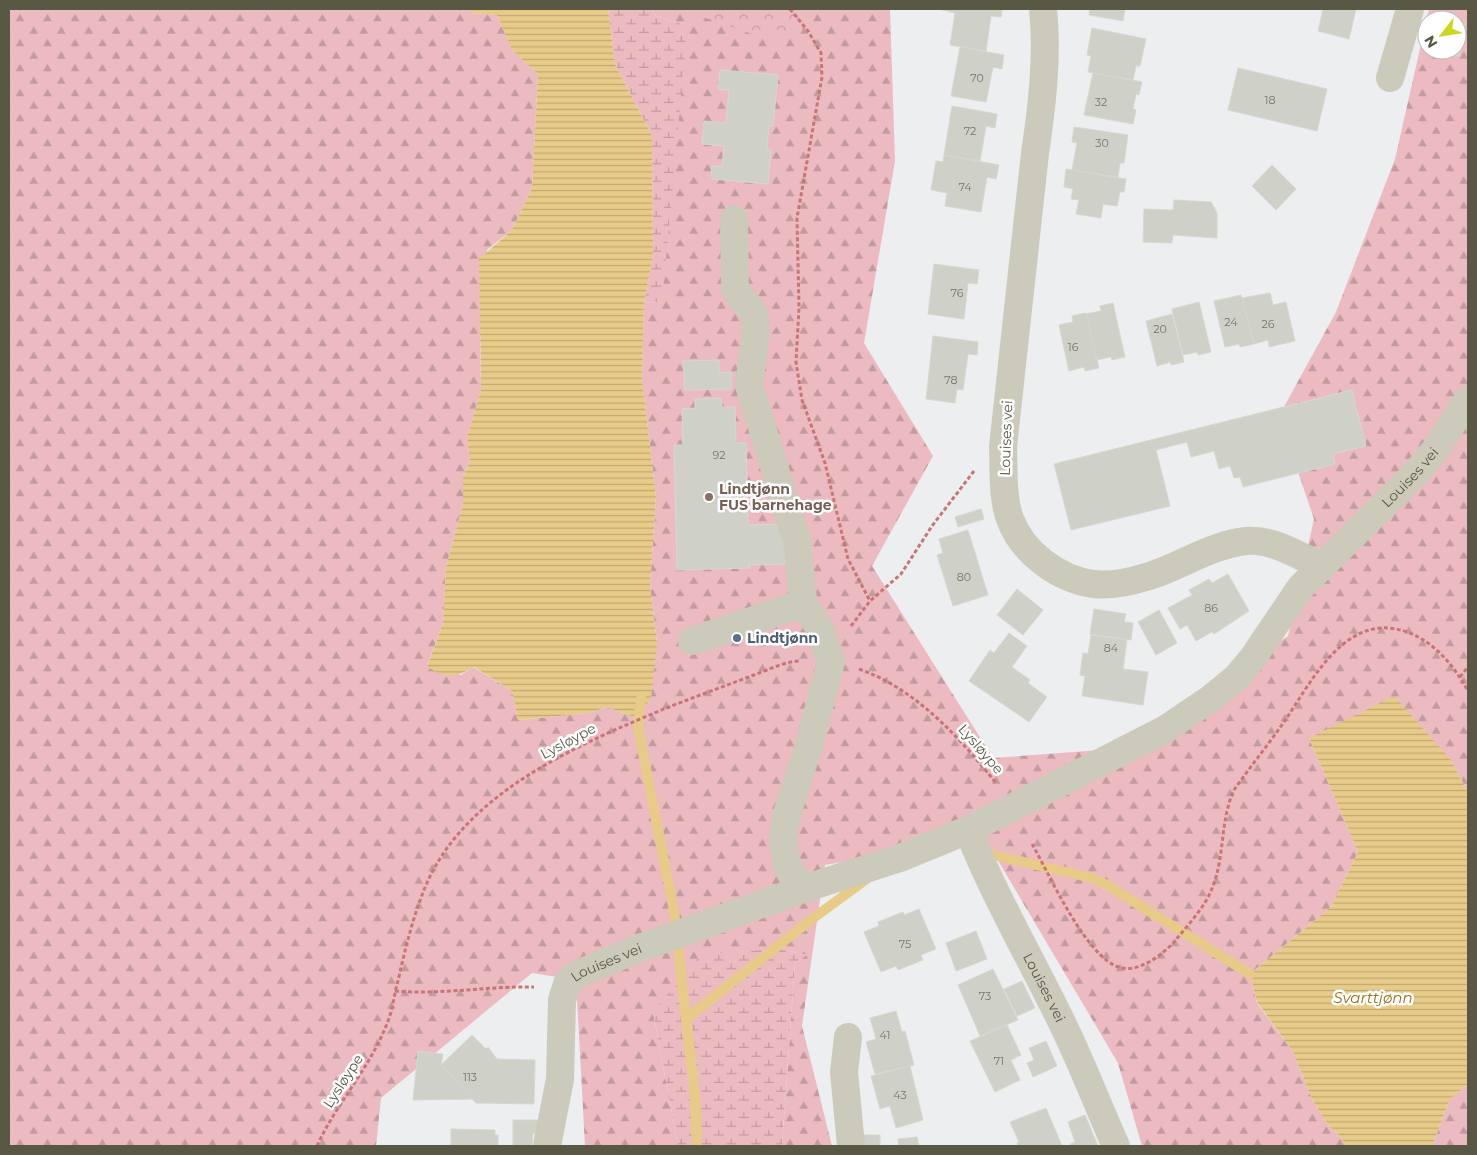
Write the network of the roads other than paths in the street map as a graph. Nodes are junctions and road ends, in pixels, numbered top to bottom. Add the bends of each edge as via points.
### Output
1 (1043, 9) edge
2 (1410, 9) edge
3 (1390, 78) dead end
4 (734, 219) dead end
5 (1468, 400) edge
6 (1320, 566) junction
7 (804, 608) junction
8 (692, 641) dead end
9 (968, 830) junction
10 (803, 889) junction
11 (848, 1037) dead end
12 (547, 1146) edge
13 (850, 1146) edge
14 (1116, 1146) edge

1 - 6 street, Louises vei via 1042,110 1003,447 1005,494 1010,519 1023,543 1043,563 1093,584 1123,583 1148,576 1208,550 1247,540 1271,544
2 - 3 street
4 - 7 street via 736,289 754,314 756,332 749,385 797,541
5 - 6 street, Louises vei via 1415,474
6 - 9 street, Louises vei via 1300,588 1252,659 1210,699 1164,730
7 - 8 street via 795,606
7 - 10 street via 821,631 831,662 786,816 783,842 788,868
9 - 10 street, Louises vei via 900,858
9 - 14 street, Louises vei via 982,866 1066,1032
10 - 12 street, Louises vei via 640,948 568,981 562,1000 560,1079
11 - 13 street via 844,1072

